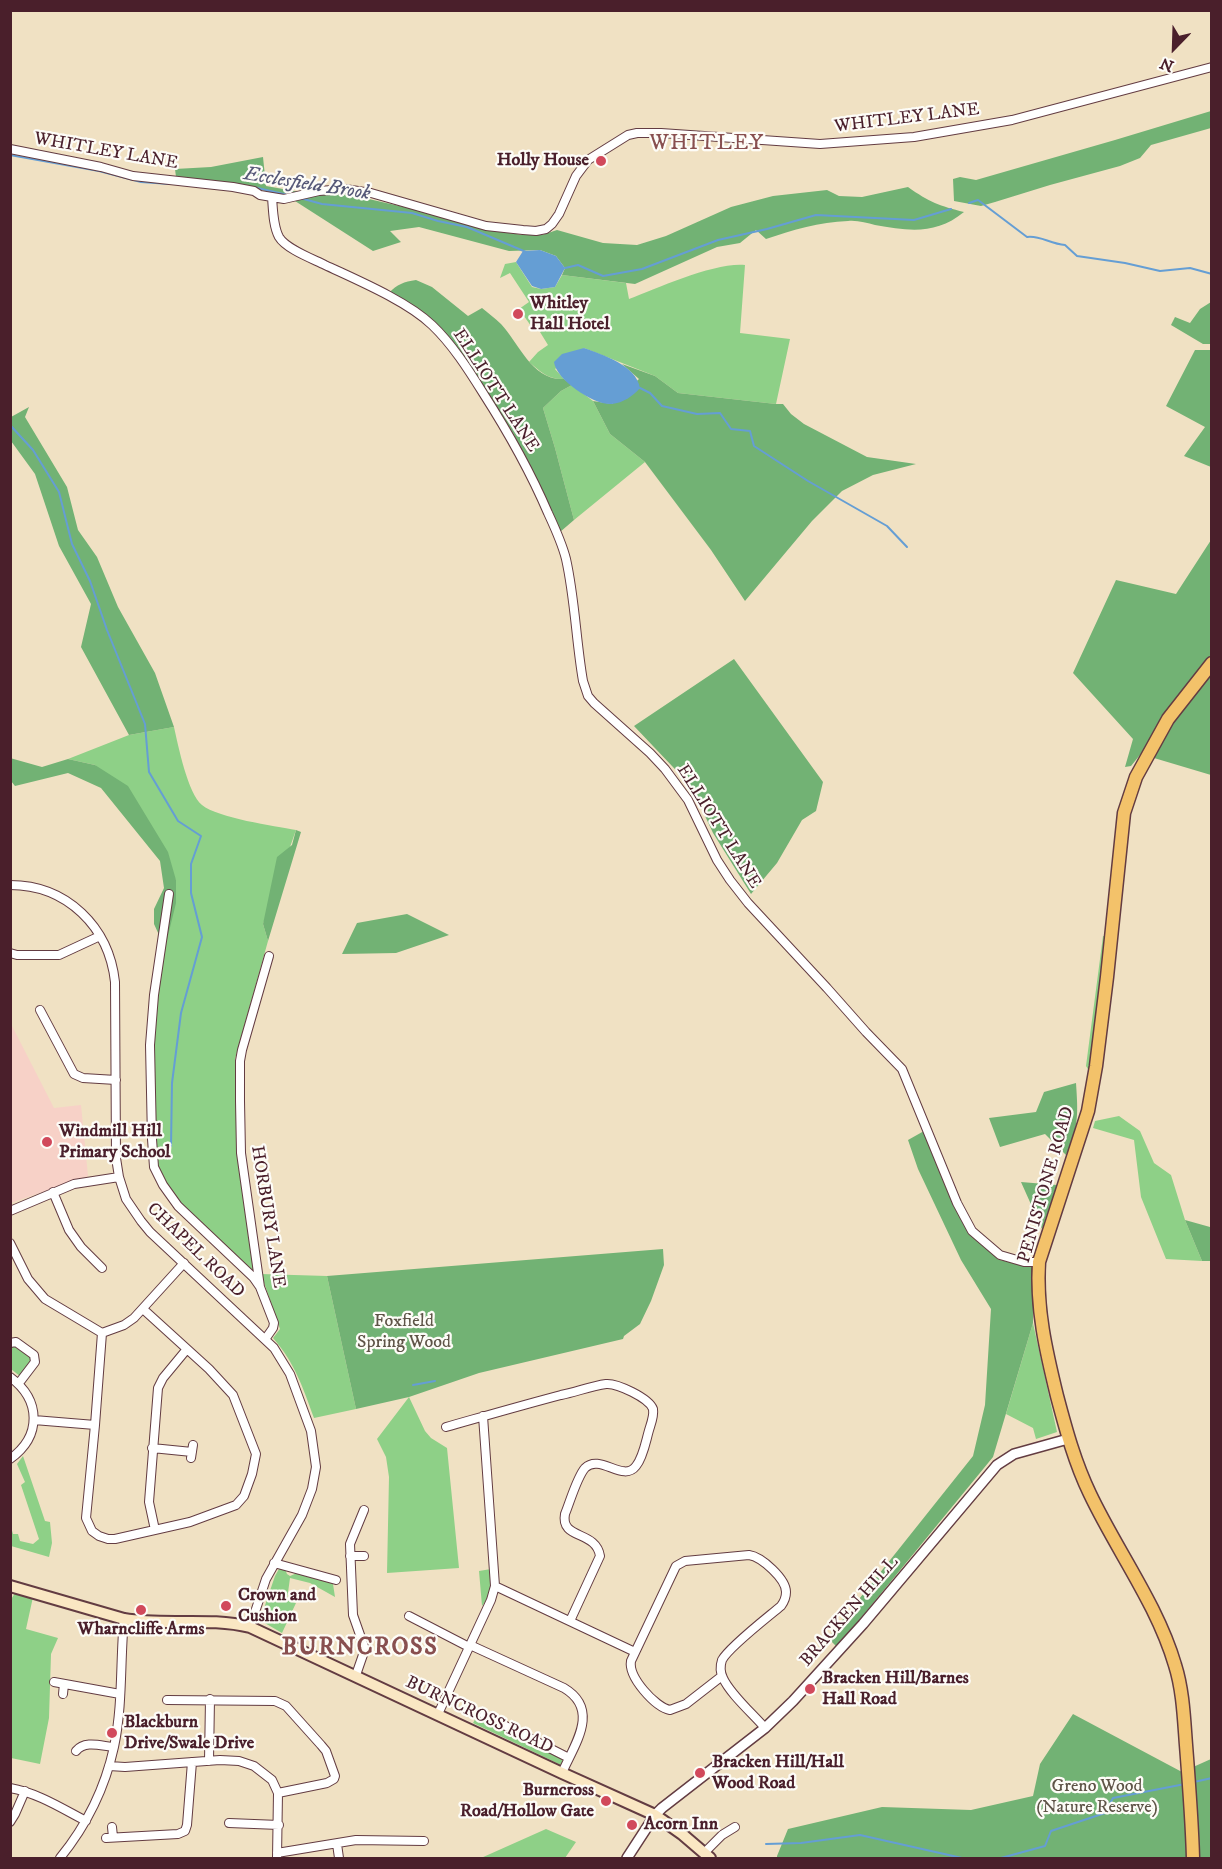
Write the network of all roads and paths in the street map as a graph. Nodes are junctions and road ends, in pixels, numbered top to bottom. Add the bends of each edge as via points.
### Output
1 (1212, 67) edge
2 (10, 149) edge
3 (272, 197) junction
4 (1212, 663) edge
5 (10, 885) edge
6 (169, 894) dead end
7 (100, 936) junction
8 (10, 953) edge
9 (269, 956) dead end
10 (45, 1013) dead end
11 (116, 1080) junction
12 (119, 1177) junction
13 (53, 1192) junction
14 (10, 1211) edge
15 (10, 1244) edge
16 (103, 1256) dead end
17 (1040, 1262) junction
18 (184, 1263) junction
19 (260, 1287) junction
20 (143, 1309) junction
21 (102, 1333) junction
22 (266, 1338) junction
23 (10, 1343) edge
24 (187, 1349) junction
25 (10, 1377) edge
26 (19, 1383) junction
27 (483, 1416) junction
28 (34, 1420) junction
29 (95, 1425) junction
30 (446, 1427) dead end
31 (1068, 1439) junction
32 (152, 1448) junction
33 (192, 1451) dead end
34 (10, 1459) edge
35 (364, 1510) dead end
36 (154, 1530) junction
37 (350, 1556) junction
38 (364, 1556) dead end
39 (274, 1563) junction
40 (10, 1586) edge
41 (495, 1586) junction
42 (336, 1590) dead end
43 (409, 1616) dead end
44 (124, 1619) junction
45 (570, 1621) junction
46 (250, 1627) junction
47 (469, 1646) junction
48 (635, 1652) junction
49 (356, 1675) junction
50 (722, 1676) junction
51 (54, 1682) dead end
52 (64, 1684) junction
53 (63, 1694) dead end
54 (120, 1694) junction
55 (210, 1699) junction
56 (167, 1700) dead end
57 (438, 1714) junction
58 (484, 1715) dead end
59 (765, 1728) junction
60 (114, 1747) junction
61 (76, 1751) dead end
62 (568, 1758) junction
63 (208, 1761) junction
64 (192, 1762) junction
65 (109, 1766) junction
66 (562, 1773) junction
67 (10, 1788) edge
68 (25, 1791) junction
69 (278, 1793) junction
70 (655, 1815) junction
71 (86, 1821) junction
72 (10, 1822) edge
73 (229, 1823) dead end
74 (279, 1825) junction
75 (112, 1827) dead end
76 (735, 1827) dead end
77 (424, 1841) dead end
78 (337, 1844) junction
79 (708, 1855) edge
80 (277, 1856) edge
81 (60, 1858) edge
82 (339, 1858) edge
83 (627, 1858) edge
84 (1193, 1858) edge

1 - 3 street, WHITLEY LANE via 1012,120 914,137 820,144 635,133 588,160 552,224 536,231 486,226 345,189 284,199
2 - 3 street, WHITLEY LANE via 133,176 233,187
3 - 17 street, ELLIOTT LANE via 276,226 284,243 413,310 451,346 512,437 559,538 588,696 665,769 688,800 717,860 740,894 902,1069 972,1231 1000,1255
4 - 17 highway, PENISTONE ROAD via 1168,719 1136,777 1124,813 1088,1111
5 - 7 street, CHAPEL ROAD via 58,895 79,910
6 - 19 street via 150,1045 154,1167 169,1196
7 - 8 street via 59,955
7 - 11 street, CHAPEL ROAD via 114,968
9 - 19 street, HORBURY LANE via 240,1070 241,1153
10 - 11 street via 74,1074
11 - 12 street, CHAPEL ROAD
12 - 13 street
12 - 18 street, CHAPEL ROAD via 126,1199 141,1221
13 - 14 street
13 - 16 street via 81,1247 99,1265
15 - 21 street via 28,1279 45,1299
17 - 31 highway, PENISTONE ROAD via 1039,1309
18 - 20 street
18 - 22 street, CHAPEL ROAD
19 - 22 street, HORBURY LANE via 274,1323
20 - 21 street via 124,1325
20 - 24 street
21 - 29 street
22 - 39 street, CHAPEL ROAD via 290,1374 311,1431 316,1467 305,1509
23 - 26 street via 16,1342 35,1358
24 - 32 street via 160,1383
24 - 36 street via 233,1395 254,1446 255,1459 246,1492 236,1505
25 - 26 street
26 - 28 street via 30,1399
27 - 30 street
27 - 41 street
27 - 45 street via 605,1384 620,1386 652,1406 651,1423 637,1465 628,1471 595,1464 586,1467 565,1514 568,1529 594,1542 600,1556
28 - 29 street
28 - 34 street via 24,1448
29 - 36 street via 86,1511 88,1526 108,1539
31 - 59 street, BRACKEN HILL via 1014,1454 997,1466 862,1624
31 - 84 highway, PENISTONE ROAD via 1090,1494 1164,1634 1176,1667 1184,1712
32 - 33 street
32 - 36 street via 149,1502
35 - 37 street via 351,1538
37 - 38 street
37 - 49 street via 352,1615 364,1649
39 - 42 street via 336,1577
39 - 46 street, CHAPEL ROAD
40 - 44 main road, BURNCROSS ROAD
41 - 45 street
41 - 47 street
43 - 47 street
44 - 46 main road, BURNCROSS ROAD via 222,1622
44 - 54 street
45 - 48 street
46 - 49 main road, BURNCROSS ROAD
47 - 57 street
47 - 62 street via 572,1693 582,1708 584,1724
48 - 50 street via 630,1667 633,1675 664,1709 680,1708
48 - 50 street via 676,1566 755,1556 784,1584 786,1596 781,1606 726,1654 720,1665
49 - 57 main road, BURNCROSS ROAD
50 - 59 street
51 - 52 street
52 - 53 street
52 - 54 street
54 - 60 street
55 - 56 street
55 - 63 street
55 - 69 street via 280,1702 324,1749 335,1776 332,1782
57 - 66 main road, BURNCROSS ROAD
58 - 62 street
59 - 70 street, BRACKEN HILL
60 - 61 street via 87,1744
60 - 65 street
62 - 66 street
63 - 64 street
63 - 69 street via 239,1761 254,1766 272,1780
64 - 65 street
64 - 75 street via 185,1831 109,1837
65 - 71 street
66 - 70 main road, BURNCROSS ROAD
67 - 68 street
68 - 71 street
68 - 72 street
69 - 74 street
70 - 79 main road, BURNCROSS ROAD
70 - 83 street, BRACKEN HILL
71 - 81 street
73 - 74 street via 242,1828
74 - 80 street
76 - 79 street via 722,1835
77 - 78 street via 356,1840
78 - 80 street
78 - 82 street

